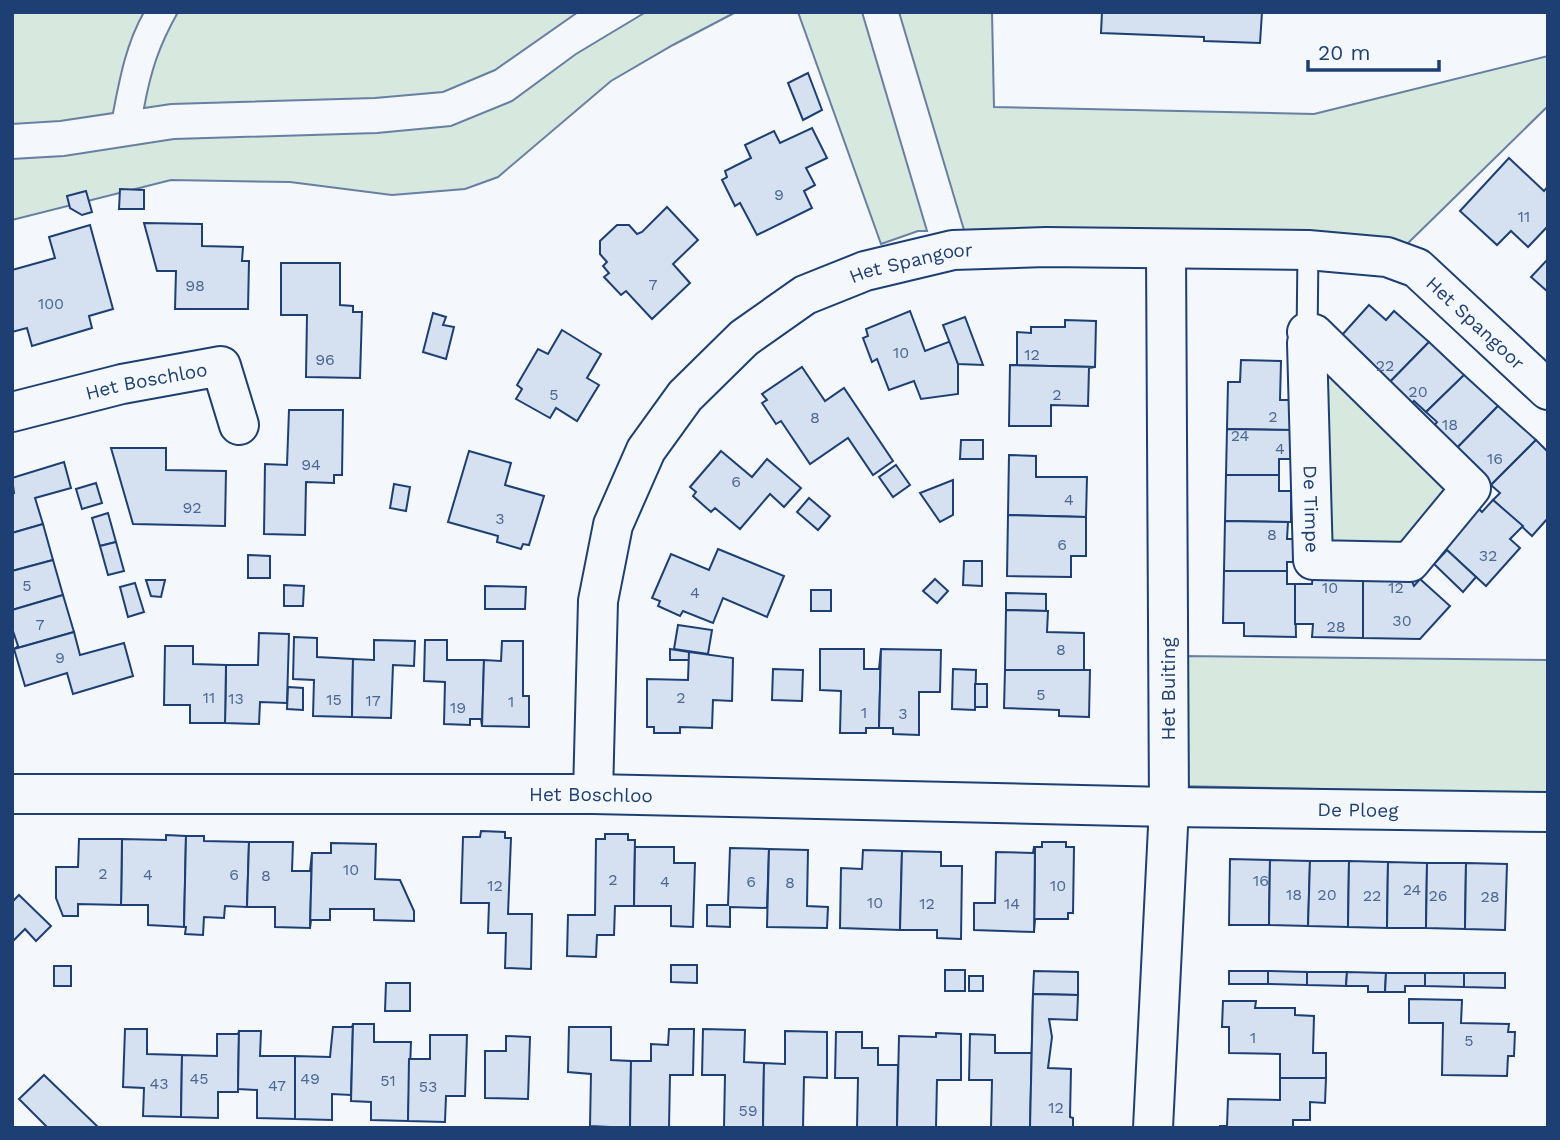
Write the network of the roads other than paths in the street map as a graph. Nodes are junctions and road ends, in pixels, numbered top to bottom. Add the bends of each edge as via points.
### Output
1 (1166, 250) junction
2 (1308, 250) junction
3 (1307, 337) junction
4 (1548, 390) edge
5 (12, 412) edge
6 (239, 425) dead end
7 (593, 793) junction
8 (12, 794) edge
9 (1169, 807) junction
10 (1548, 812) edge
11 (1153, 1128) edge

1 - 2 street, Het Spangoor
1 - 7 street, Het Spangoor via 953,250 865,271 806,295 744,338 685,396 646,450 613,525 598,601
1 - 9 street, Het Buiting
2 - 3 lane, De Timpe
2 - 4 street, Het Spangoor via 1387,257 1417,268
3 - 3 street, De Timpe via 1313,561 1410,562 1471,488 1314,334
5 - 6 street, Het Boschloo via 122,384 222,366
7 - 8 street, Het Boschloo
7 - 9 street, Het Boschloo
9 - 10 street, De Ploeg
9 - 11 street, Het Buiting

